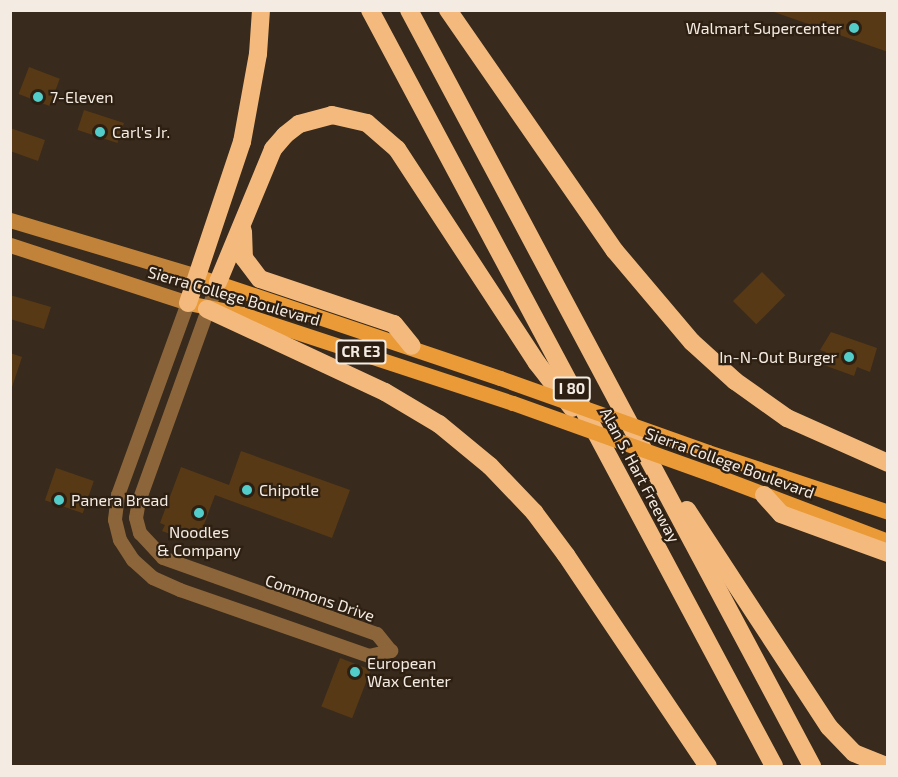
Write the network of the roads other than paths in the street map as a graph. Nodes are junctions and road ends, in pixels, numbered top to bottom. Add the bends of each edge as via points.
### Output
1 (261, 10) edge
2 (370, 10) edge
3 (409, 10) edge
4 (448, 10) edge
5 (10, 220) edge
6 (243, 227) junction
7 (10, 245) edge
8 (197, 276) junction
9 (218, 282) junction
10 (188, 303) junction
11 (207, 309) junction
12 (411, 346) junction
13 (787, 418) junction
14 (630, 424) junction
15 (604, 450) junction
16 (888, 463) edge
17 (888, 476) edge
18 (764, 495) junction
19 (888, 512) edge
20 (888, 541) edge
21 (888, 553) edge
22 (708, 766) edge
23 (774, 766) edge
24 (812, 766) edge
25 (887, 766) edge

1 - 8 highway via 255,75 242,142
2 - 15 highway, Alan S. Hart Freeway / I 80
3 - 14 highway, Alan S. Hart Freeway / I 80
4 - 13 highway via 615,251 653,299 716,366
5 - 8 main road, Sierra College Boulevard
6 - 9 highway
6 - 12 highway via 244,258 260,279 394,324
6 - 15 highway via 273,149 298,124 332,115 367,123 397,149 537,363
7 - 10 main road, Sierra College Boulevard
8 - 9 main road, Sierra College Boulevard
8 - 10 highway
9 - 11 street, Commons Drive
9 - 12 main road, Sierra College Boulevard
10 - 11 main road, Sierra College Boulevard / CR E3
10 - 11 street, Commons Drive via 118,495 115,520 120,540 133,560 153,578 180,591 369,656 391,651 376,634 163,558 140,533 136,518 139,501
11 - 18 main road, Sierra College Boulevard / CR E3, bridge via 242,314 513,403
11 - 22 highway via 385,392 439,424 490,466 534,512 566,555
12 - 19 main road, Sierra College Boulevard, bridge
13 - 16 highway
13 - 17 highway via 818,441
14 - 24 highway, Alan S. Hart Freeway / I 80
14 - 25 highway via 829,727 854,753
15 - 23 highway, Alan S. Hart Freeway / I 80
18 - 20 main road, Sierra College Boulevard / CR E3
18 - 21 highway via 781,514

